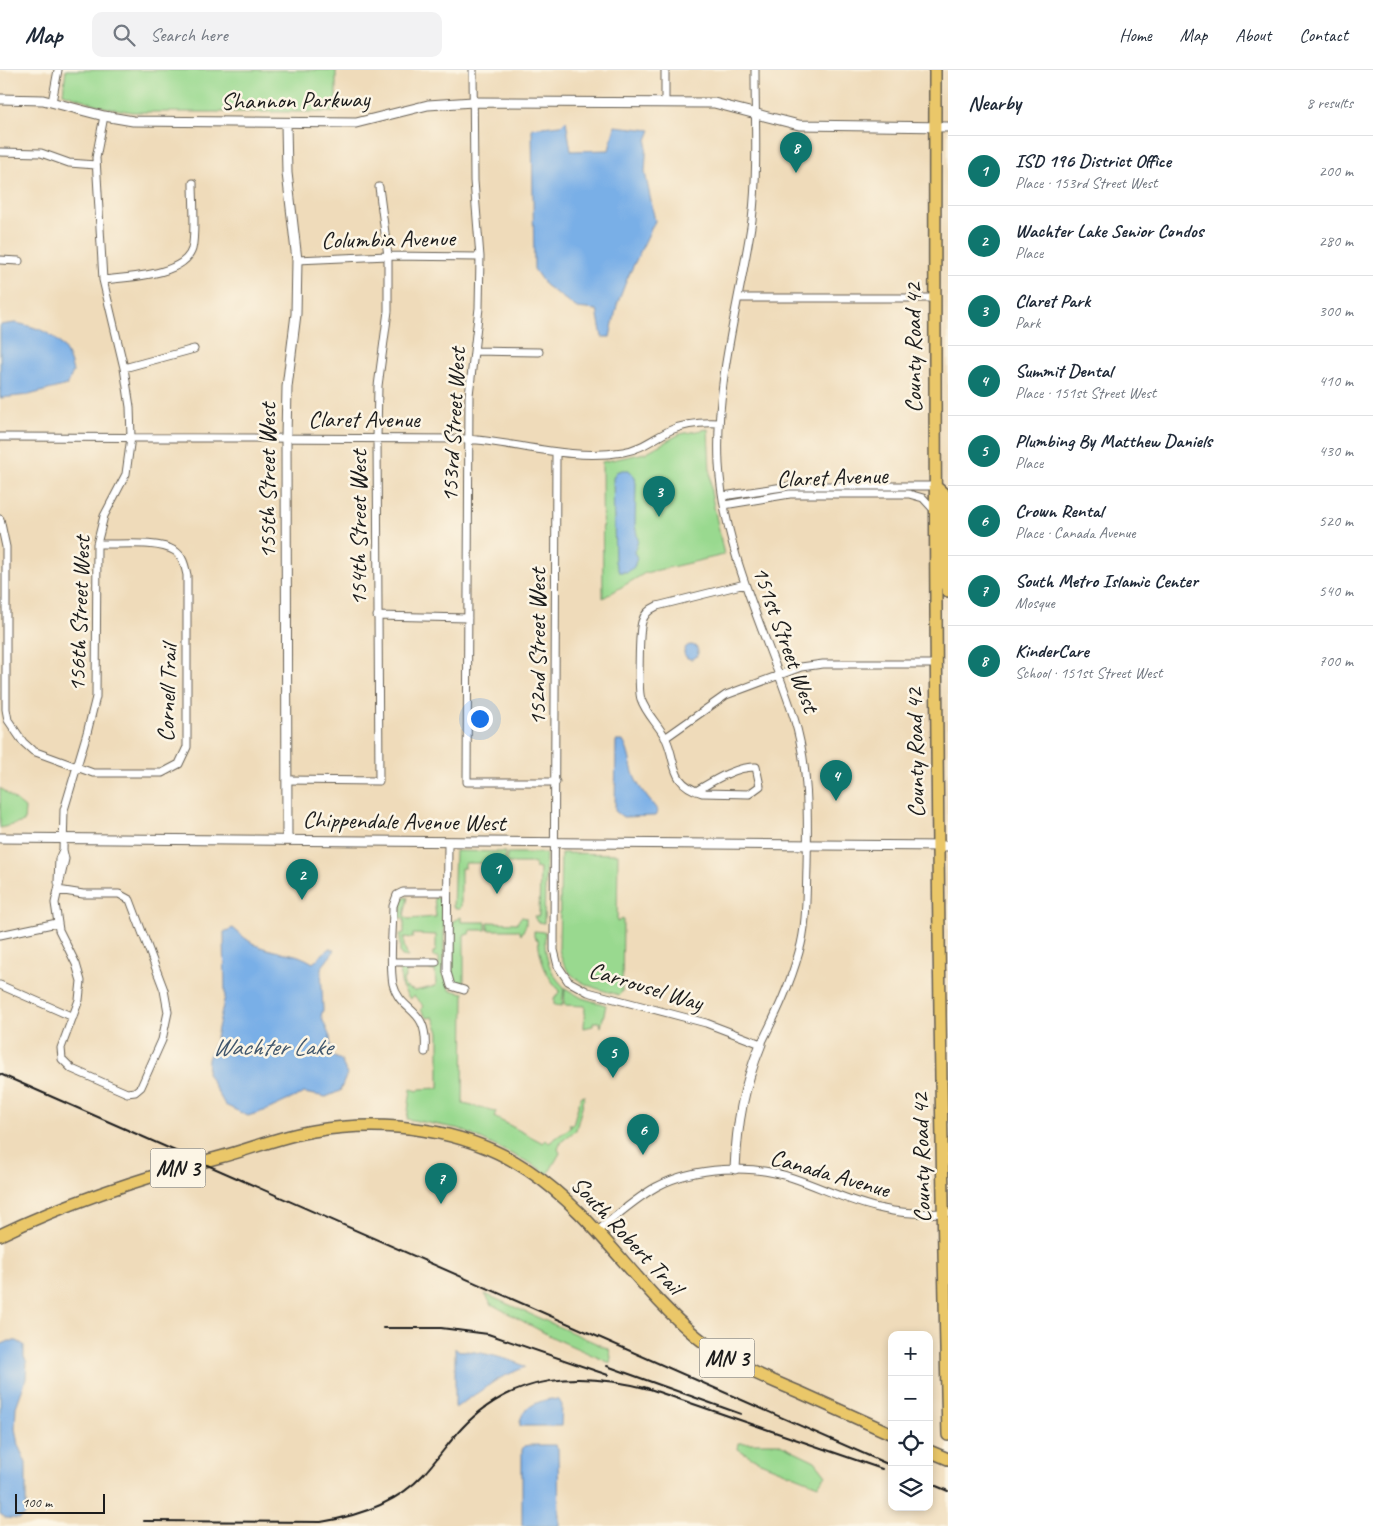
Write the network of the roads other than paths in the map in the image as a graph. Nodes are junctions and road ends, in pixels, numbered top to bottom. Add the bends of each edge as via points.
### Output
1 (58, 70) edge
2 (473, 70) edge
3 (665, 70) edge
4 (755, 70) edge
5 (935, 70) edge
6 (0, 99) edge
7 (52, 102) junction
8 (473, 102) junction
9 (665, 103) junction
10 (755, 114) junction
11 (104, 116) junction
12 (286, 124) junction
13 (935, 126) junction
14 (948, 126) edge
15 (0, 152) edge
16 (96, 165) junction
17 (192, 183) dead end
18 (379, 187) dead end
19 (388, 256) junction
20 (480, 257) junction
21 (0, 260) edge
22 (297, 260) junction
23 (18, 261) dead end
24 (102, 280) junction
25 (738, 298) junction
26 (935, 298) junction
27 (194, 349) dead end
28 (474, 351) junction
29 (539, 352) dead end
30 (124, 368) junction
31 (719, 422) junction
32 (0, 437) edge
33 (131, 437) junction
34 (286, 437) junction
35 (377, 438) junction
36 (468, 439) junction
37 (556, 452) junction
38 (935, 486) junction
39 (723, 496) junction
40 (724, 504) junction
41 (935, 510) junction
42 (0, 519) edge
43 (97, 544) junction
44 (745, 584) junction
45 (948, 591) edge
46 (377, 616) junction
47 (468, 618) junction
48 (3, 623) edge
49 (936, 664) junction
50 (779, 675) junction
51 (665, 738) junction
52 (75, 767) junction
53 (286, 780) junction
54 (556, 782) junction
55 (696, 791) junction
56 (0, 838) edge
57 (63, 839) junction
58 (287, 840) junction
59 (448, 842) junction
60 (555, 843) junction
61 (807, 845) junction
62 (943, 846) edge
63 (58, 890) junction
64 (448, 892) junction
65 (57, 923) junction
66 (0, 935) edge
67 (393, 962) junction
68 (436, 962) dead end
69 (0, 984) edge
70 (464, 990) dead end
71 (73, 1016) junction
72 (944, 1030) edge
73 (760, 1044) junction
74 (424, 1052) dead end
75 (735, 1169) junction
76 (945, 1213) edge
77 (599, 1230) junction
78 (0, 1235) edge
79 (888, 1432) edge
80 (948, 1435) edge
81 (933, 1452) edge
82 (948, 1460) edge

1 - 7 street
2 - 8 street, 153rd Street West
3 - 9 street
4 - 10 street, 151st Street West
5 - 13 main road, County Road 42
6 - 7 street, Shannon Parkway
7 - 11 street, Shannon Parkway
8 - 9 street, Shannon Parkway
8 - 12 street, Shannon Parkway via 428,105 356,123
8 - 20 street, 153rd Street West via 474,181
9 - 10 street, Shannon Parkway via 714,104
10 - 13 street, Shannon Parkway via 799,125
10 - 25 street, 151st Street West via 753,204
11 - 12 street, Shannon Parkway via 133,121
11 - 16 street, 156th Street West via 97,142
12 - 22 street, 155th Street West via 287,173
13 - 14 street, Shannon Parkway
13 - 26 main road, County Road 42
15 - 16 street via 41,153 69,162
16 - 24 street, 156th Street West
17 - 24 street via 193,247 187,261 177,267 137,276
18 - 19 street, 154th Street West
19 - 20 street, Columbia Avenue
19 - 22 street, Columbia Avenue
19 - 35 street, 154th Street West via 388,311 378,386
20 - 28 street, 153rd Street West
21 - 23 street
22 - 34 street, 155th Street West
24 - 30 street, 156th Street West
25 - 26 street
25 - 31 street, 151st Street West
26 - 38 main road, County Road 42
27 - 30 street
28 - 29 street
28 - 36 street, 153rd Street West via 468,395
30 - 33 street, 156th Street West
31 - 37 street, Claret Avenue via 682,426 646,445 622,452
31 - 39 street, 151st Street West
32 - 33 street, Claret Avenue
33 - 34 street, Claret Avenue
33 - 43 street, 156th Street West via 126,474 104,516
34 - 35 street, Claret Avenue
34 - 53 street, 155th Street West
35 - 36 street, Claret Avenue
35 - 46 street, 154th Street West
36 - 37 street, Claret Avenue via 500,441
36 - 47 street, 153rd Street West
37 - 54 street, 152nd Street West
38 - 39 street, Claret Avenue via 790,486
38 - 41 main road, County Road 42
38 - 45 main road via 945,495
39 - 40 street, 151st Street West
40 - 41 street, Claret Avenue via 790,494 909,494 923,498
40 - 44 street, 151st Street West
41 - 49 main road, County Road 42
42 - 48 street, Cornell Trail via 6,548
43 - 52 street, 156th Street West via 96,697 88,733
43 - 52 street, Cornell Trail via 163,545 176,551 184,562 187,575 187,747 179,764 162,773 99,774
44 - 50 street, 151st Street West
44 - 51 street via 657,606 644,618 640,631 640,695
46 - 47 street
46 - 53 street, 154th Street West via 378,781
47 - 54 street, 153rd Street West via 467,782
48 - 52 street, Cornell Trail via 8,720 22,742 33,750
49 - 50 street via 816,665
49 - 62 main road, County Road 42
50 - 51 street via 726,695
50 - 61 street, 151st Street West via 804,760
51 - 55 street via 677,776
52 - 57 street, 156th Street West via 64,810
53 - 58 street, 155th Street West
54 - 60 street, 152nd Street West
55 - 55 street via 749,794 760,786 756,767 714,780
56 - 57 street, Chippendale Avenue West
57 - 58 street, Chippendale Avenue West
57 - 63 street, 156th Street West via 64,872
58 - 59 street, Chippendale Avenue West
59 - 60 street, Chippendale Avenue West
59 - 64 street
60 - 61 street, Chippendale Avenue West
60 - 73 street, Carrousel Way via 554,950 558,966 568,981 588,992 706,1023
61 - 62 street, Chippendale Avenue West
61 - 73 street, 151st Street West via 806,905 800,950 784,998
62 - 72 main road, County Road 42
63 - 65 street, 156th Street West via 55,904
63 - 71 street, 156th Street West via 119,894 130,900 164,990 168,1012 162,1040 143,1085 135,1092 127,1093 72,1069 64,1062 62,1044
64 - 67 street via 408,891 397,895 393,906
64 - 70 street via 447,972 451,986
65 - 66 street
65 - 71 street, 156th Street West via 80,975 80,994
67 - 68 street
67 - 74 street via 394,987 422,1022 426,1040
69 - 71 street
72 - 76 main road, County Road 42
73 - 75 street, 151st Street West via 741,1102
75 - 76 street, Canada Avenue via 792,1177 882,1209 912,1214
75 - 77 street, Canada Avenue via 697,1173 658,1186 631,1203
76 - 80 main road, County Road 42
77 - 78 main road, South Robert Trail / MN 3 via 555,1189 512,1161 438,1133 380,1125 310,1131 192,1164 88,1197
77 - 79 main road, South Robert Trail / MN 3 via 670,1312 713,1348 752,1372
81 - 82 main road

